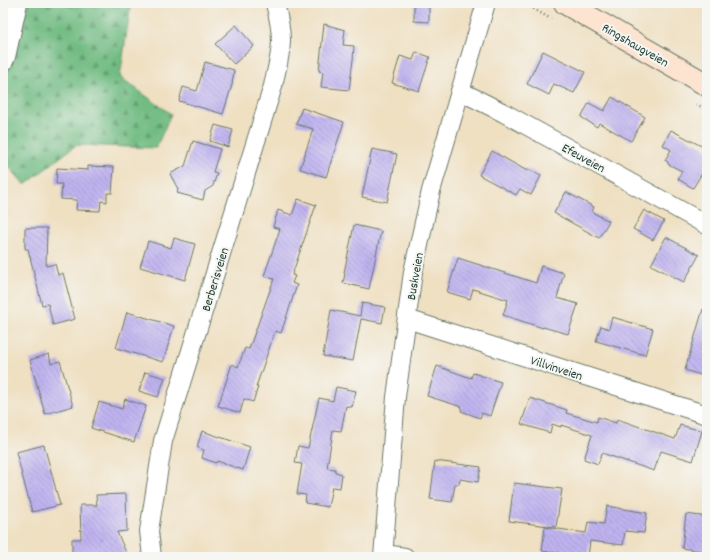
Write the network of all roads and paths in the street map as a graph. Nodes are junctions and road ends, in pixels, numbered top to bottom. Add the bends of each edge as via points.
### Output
1 (18, 3) edge
2 (276, 3) edge
3 (486, 3) edge
4 (565, 3) edge
5 (3, 63) edge
6 (707, 85) edge
7 (460, 91) junction
8 (707, 225) edge
9 (407, 319) junction
10 (707, 415) edge
11 (383, 555) edge
12 (152, 557) edge
13 (405, 557) edge

1 - 5 street
2 - 12 street, Berberisveien via 280,24 280,56 163,442 149,531
3 - 7 street, Buskveien
4 - 6 main road, Ringshaugveien
7 - 8 street, Efeuveien
7 - 9 street, Buskveien via 431,191 413,272
9 - 10 street, Villvinveien
9 - 11 street, Buskveien via 396,397
11 - 13 street

